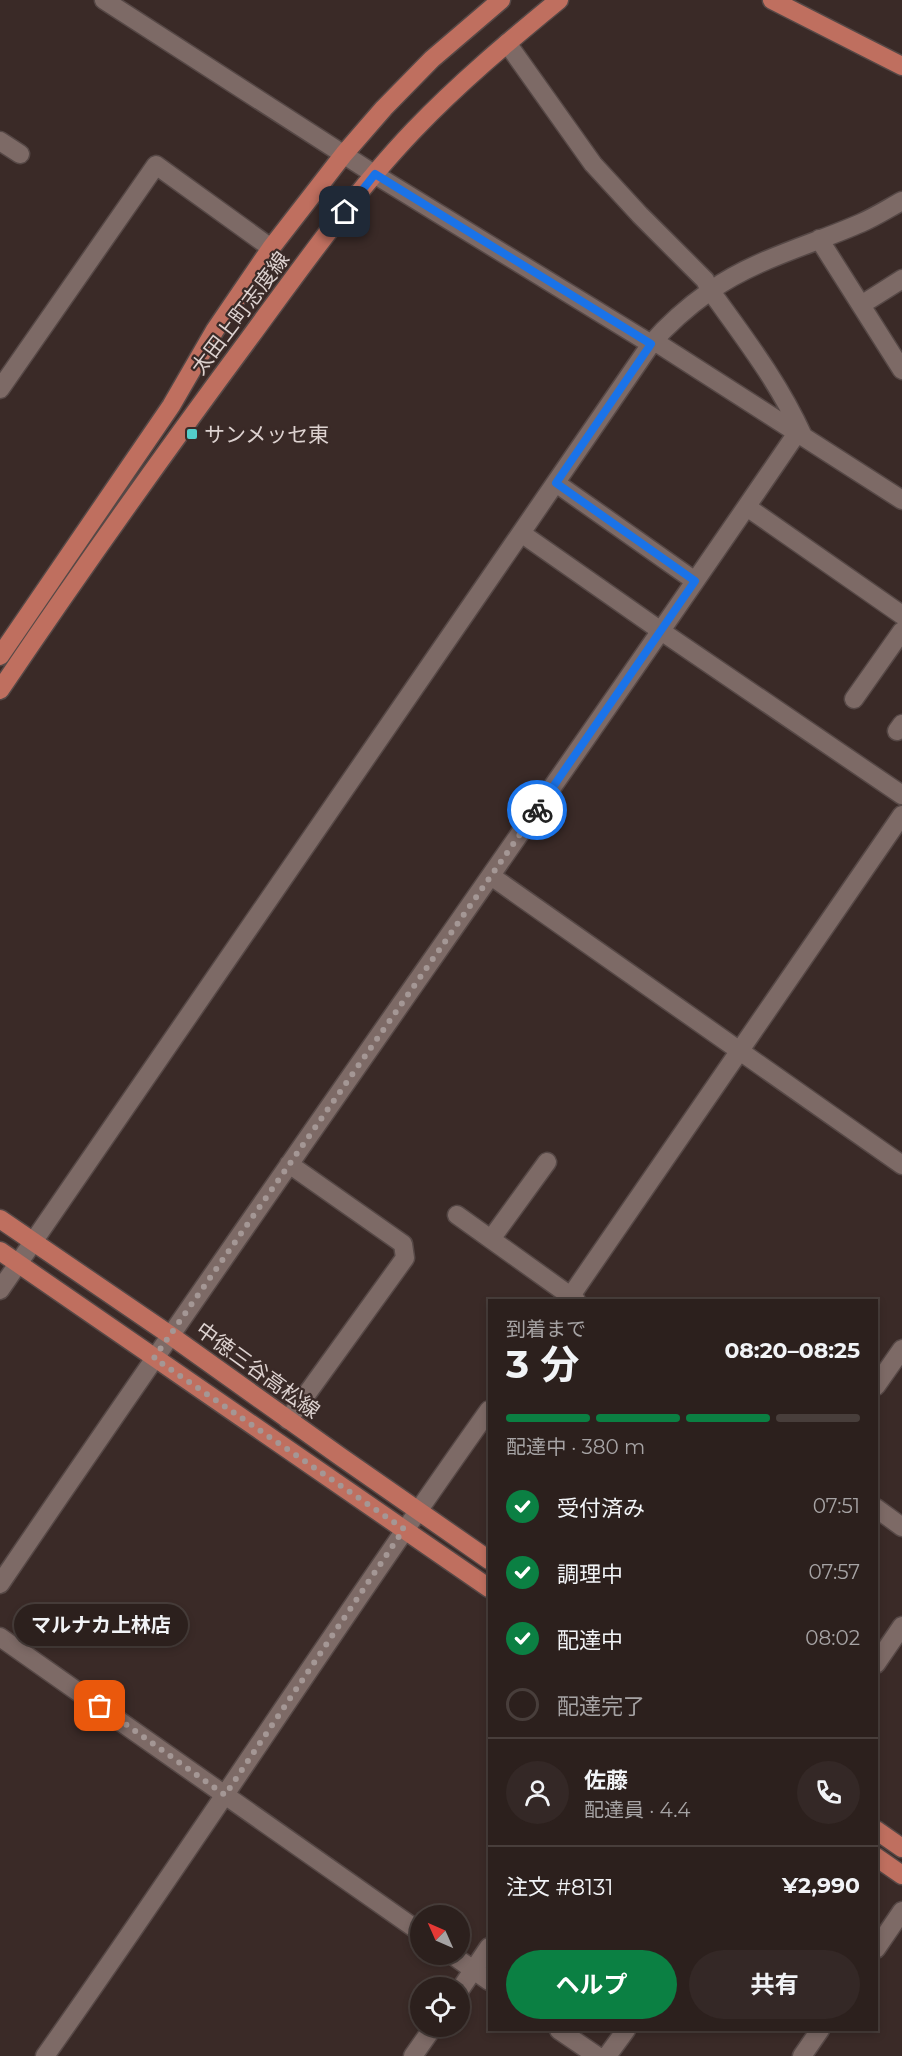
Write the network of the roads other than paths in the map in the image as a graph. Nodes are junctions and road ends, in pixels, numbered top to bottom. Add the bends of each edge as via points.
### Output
1 (560, 0) edge
2 (772, 0) edge
3 (116, 3) edge
4 (491, 3) edge
5 (507, 43) junction
6 (902, 66) edge
7 (0, 141) edge
8 (20, 154) dead end
9 (344, 154) junction
10 (375, 174) junction
11 (902, 201) edge
12 (819, 239) junction
13 (271, 248) junction
14 (902, 279) edge
15 (710, 290) junction
16 (861, 305) junction
17 (653, 342) junction
18 (895, 344) edge
19 (902, 370) edge
20 (0, 389) edge
21 (800, 435) junction
22 (556, 483) junction
23 (902, 500) edge
24 (747, 507) junction
25 (521, 533) junction
26 (695, 581) junction
27 (902, 615) edge
28 (661, 631) junction
29 (902, 631) edge
30 (0, 656) edge
31 (0, 690) edge
32 (854, 699) dead end
33 (902, 795) edge
34 (902, 815) edge
35 (491, 876) junction
36 (739, 1051) junction
37 (547, 1162) dead end
38 (289, 1164) junction
39 (902, 1165) edge
40 (457, 1215) dead end
41 (0, 1219) edge
42 (492, 1239) junction
43 (33, 1241) junction
44 (0, 1251) edge
45 (18, 1263) junction
46 (0, 1290) edge
47 (571, 1299) edge
48 (170, 1335) junction
49 (902, 1349) edge
50 (154, 1358) junction
51 (878, 1383) edge
52 (488, 1411) edge
53 (288, 1420) junction
54 (418, 1510) junction
55 (878, 1510) edge
56 (902, 1527) edge
57 (404, 1529) junction
58 (488, 1559) edge
59 (0, 1584) edge
60 (488, 1587) edge
61 (902, 1626) edge
62 (0, 1637) edge
63 (878, 1661) edge
64 (225, 1795) junction
65 (878, 1831) edge
66 (902, 1848) edge
67 (878, 1858) edge
68 (902, 1875) edge
69 (902, 1911) edge
70 (410, 1925) edge
71 (878, 1946) edge
72 (488, 1949) edge
73 (467, 1965) edge
74 (474, 1970) junction
75 (469, 1977) edge
76 (488, 1980) edge
77 (560, 2031) edge
78 (625, 2031) edge
79 (819, 2031) edge
80 (426, 2037) edge
81 (45, 2056) edge
82 (413, 2056) edge
83 (597, 2056) edge
84 (608, 2056) edge
85 (802, 2056) edge

1 - 5 main road, 太田上町志度線
2 - 6 main road
3 - 9 street
4 - 9 main road, 太田上町志度線 via 384,108
5 - 10 main road, 太田上町志度線 via 415,129
5 - 15 street via 594,164 705,279
7 - 8 street
9 - 10 street
9 - 13 main road, 太田上町志度線
10 - 17 street
10 - 31 main road, 太田上町志度線 via 181,431
11 - 12 street
12 - 15 street via 777,255
12 - 16 street
13 - 20 street via 156,165
13 - 30 main road, 太田上町志度線 via 215,330 171,406
14 - 16 street
15 - 17 street
15 - 21 street via 766,367 788,403
16 - 18 street
17 - 21 street
17 - 22 street
18 - 19 street
21 - 23 street
21 - 24 street
22 - 25 street
22 - 26 street
24 - 26 street
24 - 27 street
25 - 28 street
25 - 43 street
26 - 28 street
28 - 33 street
28 - 35 street
29 - 32 street
34 - 36 street
35 - 36 street
35 - 38 street
36 - 39 street
36 - 47 street
37 - 42 street
38 - 48 street
38 - 53 street via 403,1244 405,1258
40 - 42 street
41 - 43 main road, 中徳三谷高松線
42 - 47 street
43 - 45 street
43 - 48 main road, 中徳三谷高松線
44 - 45 main road
45 - 46 street
45 - 50 main road
48 - 50 street
48 - 53 main road, 中徳三谷高松線
49 - 51 street
50 - 57 main road
50 - 59 street
52 - 54 street
53 - 54 main road, 中徳三谷高松線
54 - 57 street
54 - 58 main road, 中徳三谷高松線
55 - 56 street
57 - 60 main road
57 - 64 street
61 - 63 street
62 - 64 street
64 - 70 street
64 - 81 street
65 - 66 main road
67 - 68 main road
69 - 71 street
72 - 74 street
73 - 74 street
74 - 75 street
74 - 76 street
77 - 83 street
78 - 84 street
79 - 85 street
80 - 82 street

